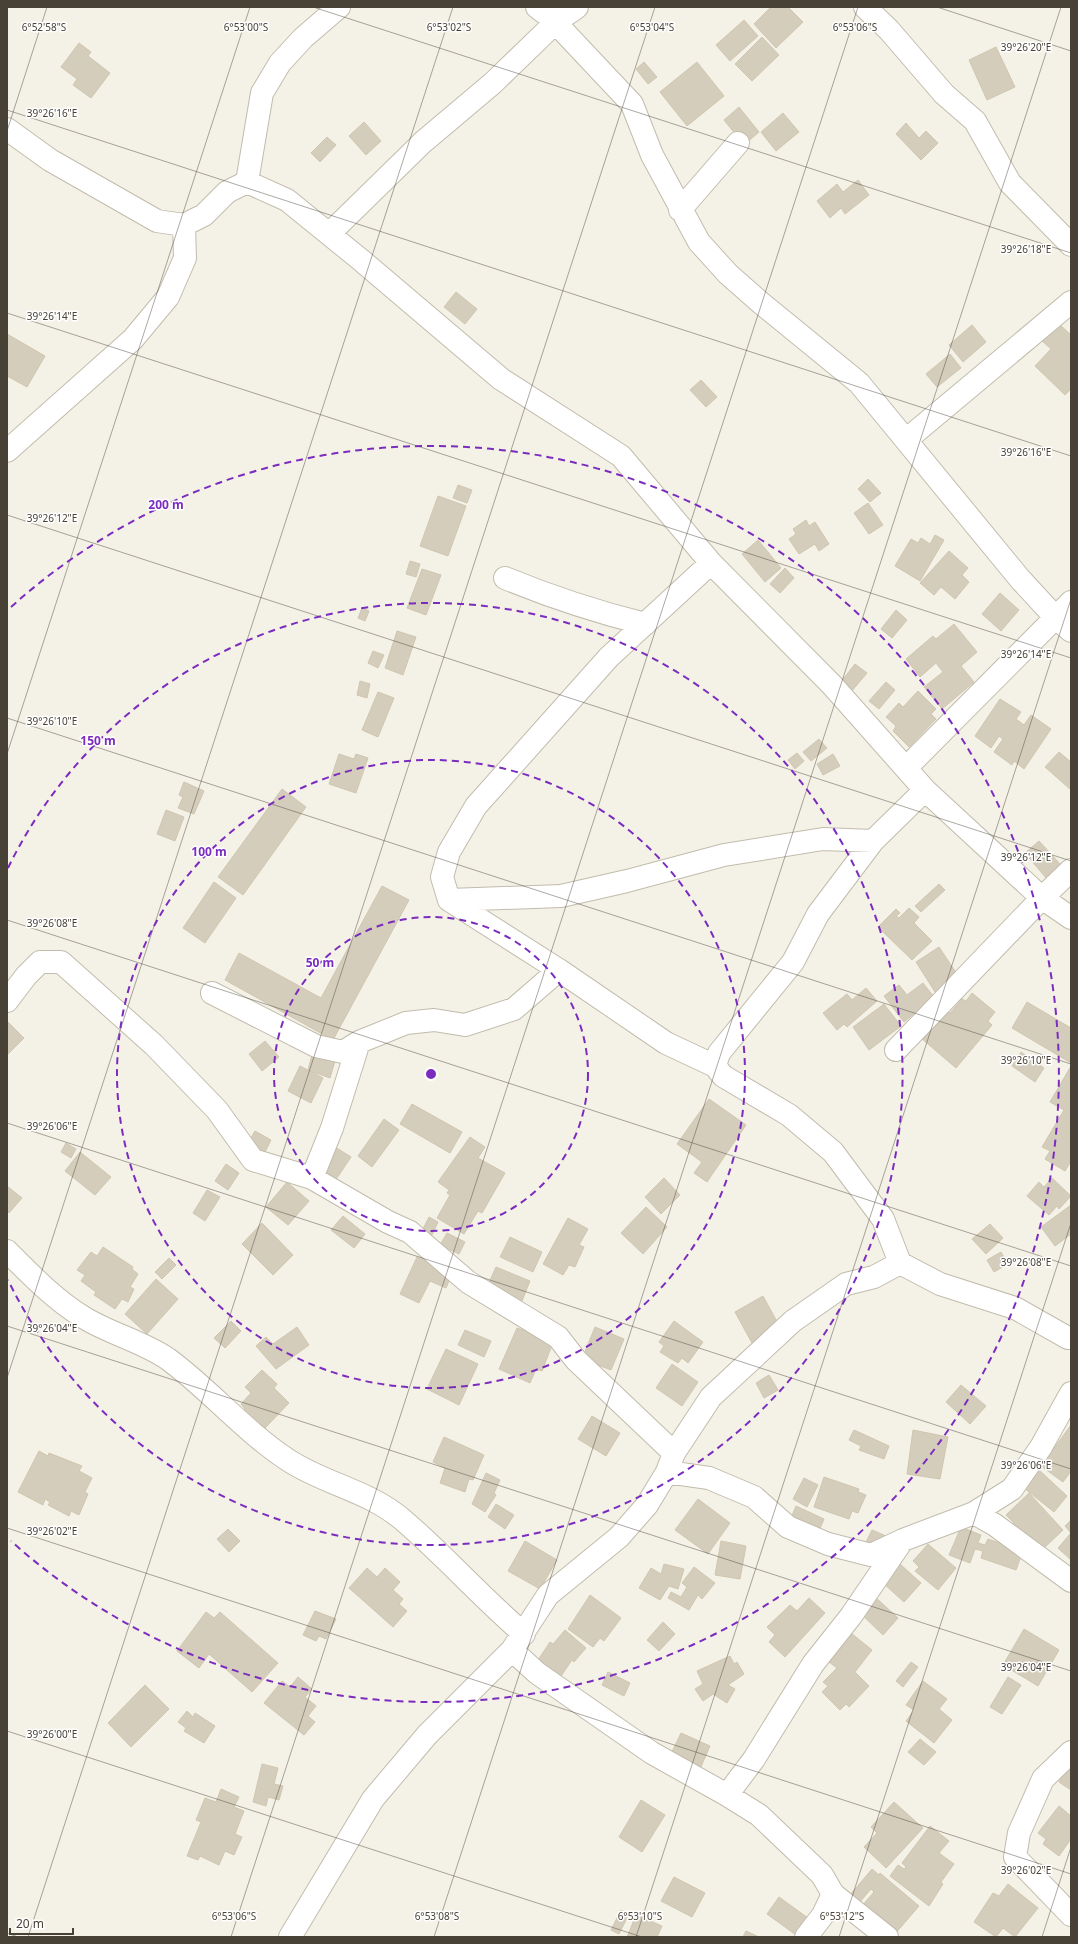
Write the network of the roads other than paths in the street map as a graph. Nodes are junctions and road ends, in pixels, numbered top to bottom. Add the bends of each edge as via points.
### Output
1 (340, 7) edge
2 (577, 7) edge
3 (865, 7) edge
4 (548, 16) edge
5 (7, 128) edge
6 (738, 143) dead end
7 (247, 182) junction
8 (680, 210) junction
9 (184, 225) junction
10 (329, 234) junction
11 (1071, 245) edge
12 (1071, 302) edge
13 (906, 440) junction
14 (7, 451) edge
15 (711, 563) junction
16 (505, 578) dead end
17 (1071, 602) edge
18 (1055, 617) junction
19 (645, 624) junction
20 (1071, 631) edge
21 (906, 768) junction
22 (925, 790) junction
23 (873, 841) junction
24 (1071, 870) edge
25 (1042, 898) junction
26 (449, 900) junction
27 (1071, 918) edge
28 (559, 970) junction
29 (212, 993) dead end
30 (7, 1001) edge
31 (359, 1042) junction
32 (896, 1050) dead end
33 (715, 1066) junction
34 (312, 1178) junction
35 (7, 1251) edge
36 (900, 1264) junction
37 (1070, 1339) edge
38 (1071, 1393) edge
39 (670, 1462) junction
40 (974, 1513) junction
41 (903, 1540) junction
42 (1071, 1581) edge
43 (518, 1642) junction
44 (1071, 1752) edge
45 (727, 1795) junction
46 (832, 1894) junction
47 (1071, 1915) edge
48 (290, 1937) edge
49 (806, 1937) edge
50 (887, 1937) edge

1 - 7 street via 303,38 280,63 262,93
2 - 4 street via 558,18
3 - 11 street via 889,30 944,94 975,121 1010,183
4 - 8 street via 632,104 652,155
4 - 10 street via 493,83 423,142
5 - 9 street via 50,160 157,221
6 - 8 street
7 - 9 street via 227,192 204,215
7 - 10 street via 287,200
8 - 13 street via 699,242 728,274 859,383
9 - 14 street via 185,258 168,297 133,339
10 - 15 street via 501,379 621,456
12 - 13 street
13 - 18 street via 1020,579
15 - 19 street
15 - 21 street via 832,685
16 - 19 street via 588,609
17 - 18 street
18 - 20 street
18 - 21 street
19 - 26 street via 609,657 476,806 449,852 442,877
21 - 22 street
22 - 23 street
22 - 25 street
23 - 26 street via 823,839 724,855 560,896
23 - 33 street via 818,914 793,962 719,1054
24 - 25 street
25 - 27 street
25 - 32 street
26 - 28 street
28 - 31 street via 514,1009 465,1024 434,1020 406,1023
28 - 33 street via 666,1043
29 - 31 street via 316,1046 343,1052
30 - 34 street via 40,962 61,962 154,1045 212,1105 253,1160
31 - 34 street via 332,1128
33 - 36 street via 723,1076 789,1115 833,1152 883,1219
34 - 39 street via 410,1232 468,1282 558,1337
35 - 43 street via 50,1294 84,1317 166,1358 259,1438 289,1460 333,1482 363,1493 402,1519 498,1612
36 - 37 street via 940,1284 1015,1308
36 - 39 street via 874,1277 846,1284 793,1321 711,1397
38 - 40 street via 1041,1447 1012,1489
39 - 41 street via 754,1497 788,1527 828,1544 870,1555
39 - 43 street via 648,1505 619,1537 548,1595
40 - 41 street
40 - 42 street via 995,1525
41 - 45 street via 851,1616 813,1664 754,1759
43 - 45 street via 537,1673 652,1753
43 - 48 street via 428,1735 373,1799
44 - 47 street via 1043,1779 1019,1833 1015,1857
45 - 46 street via 759,1815 822,1875
46 - 49 street via 823,1915
46 - 50 street

